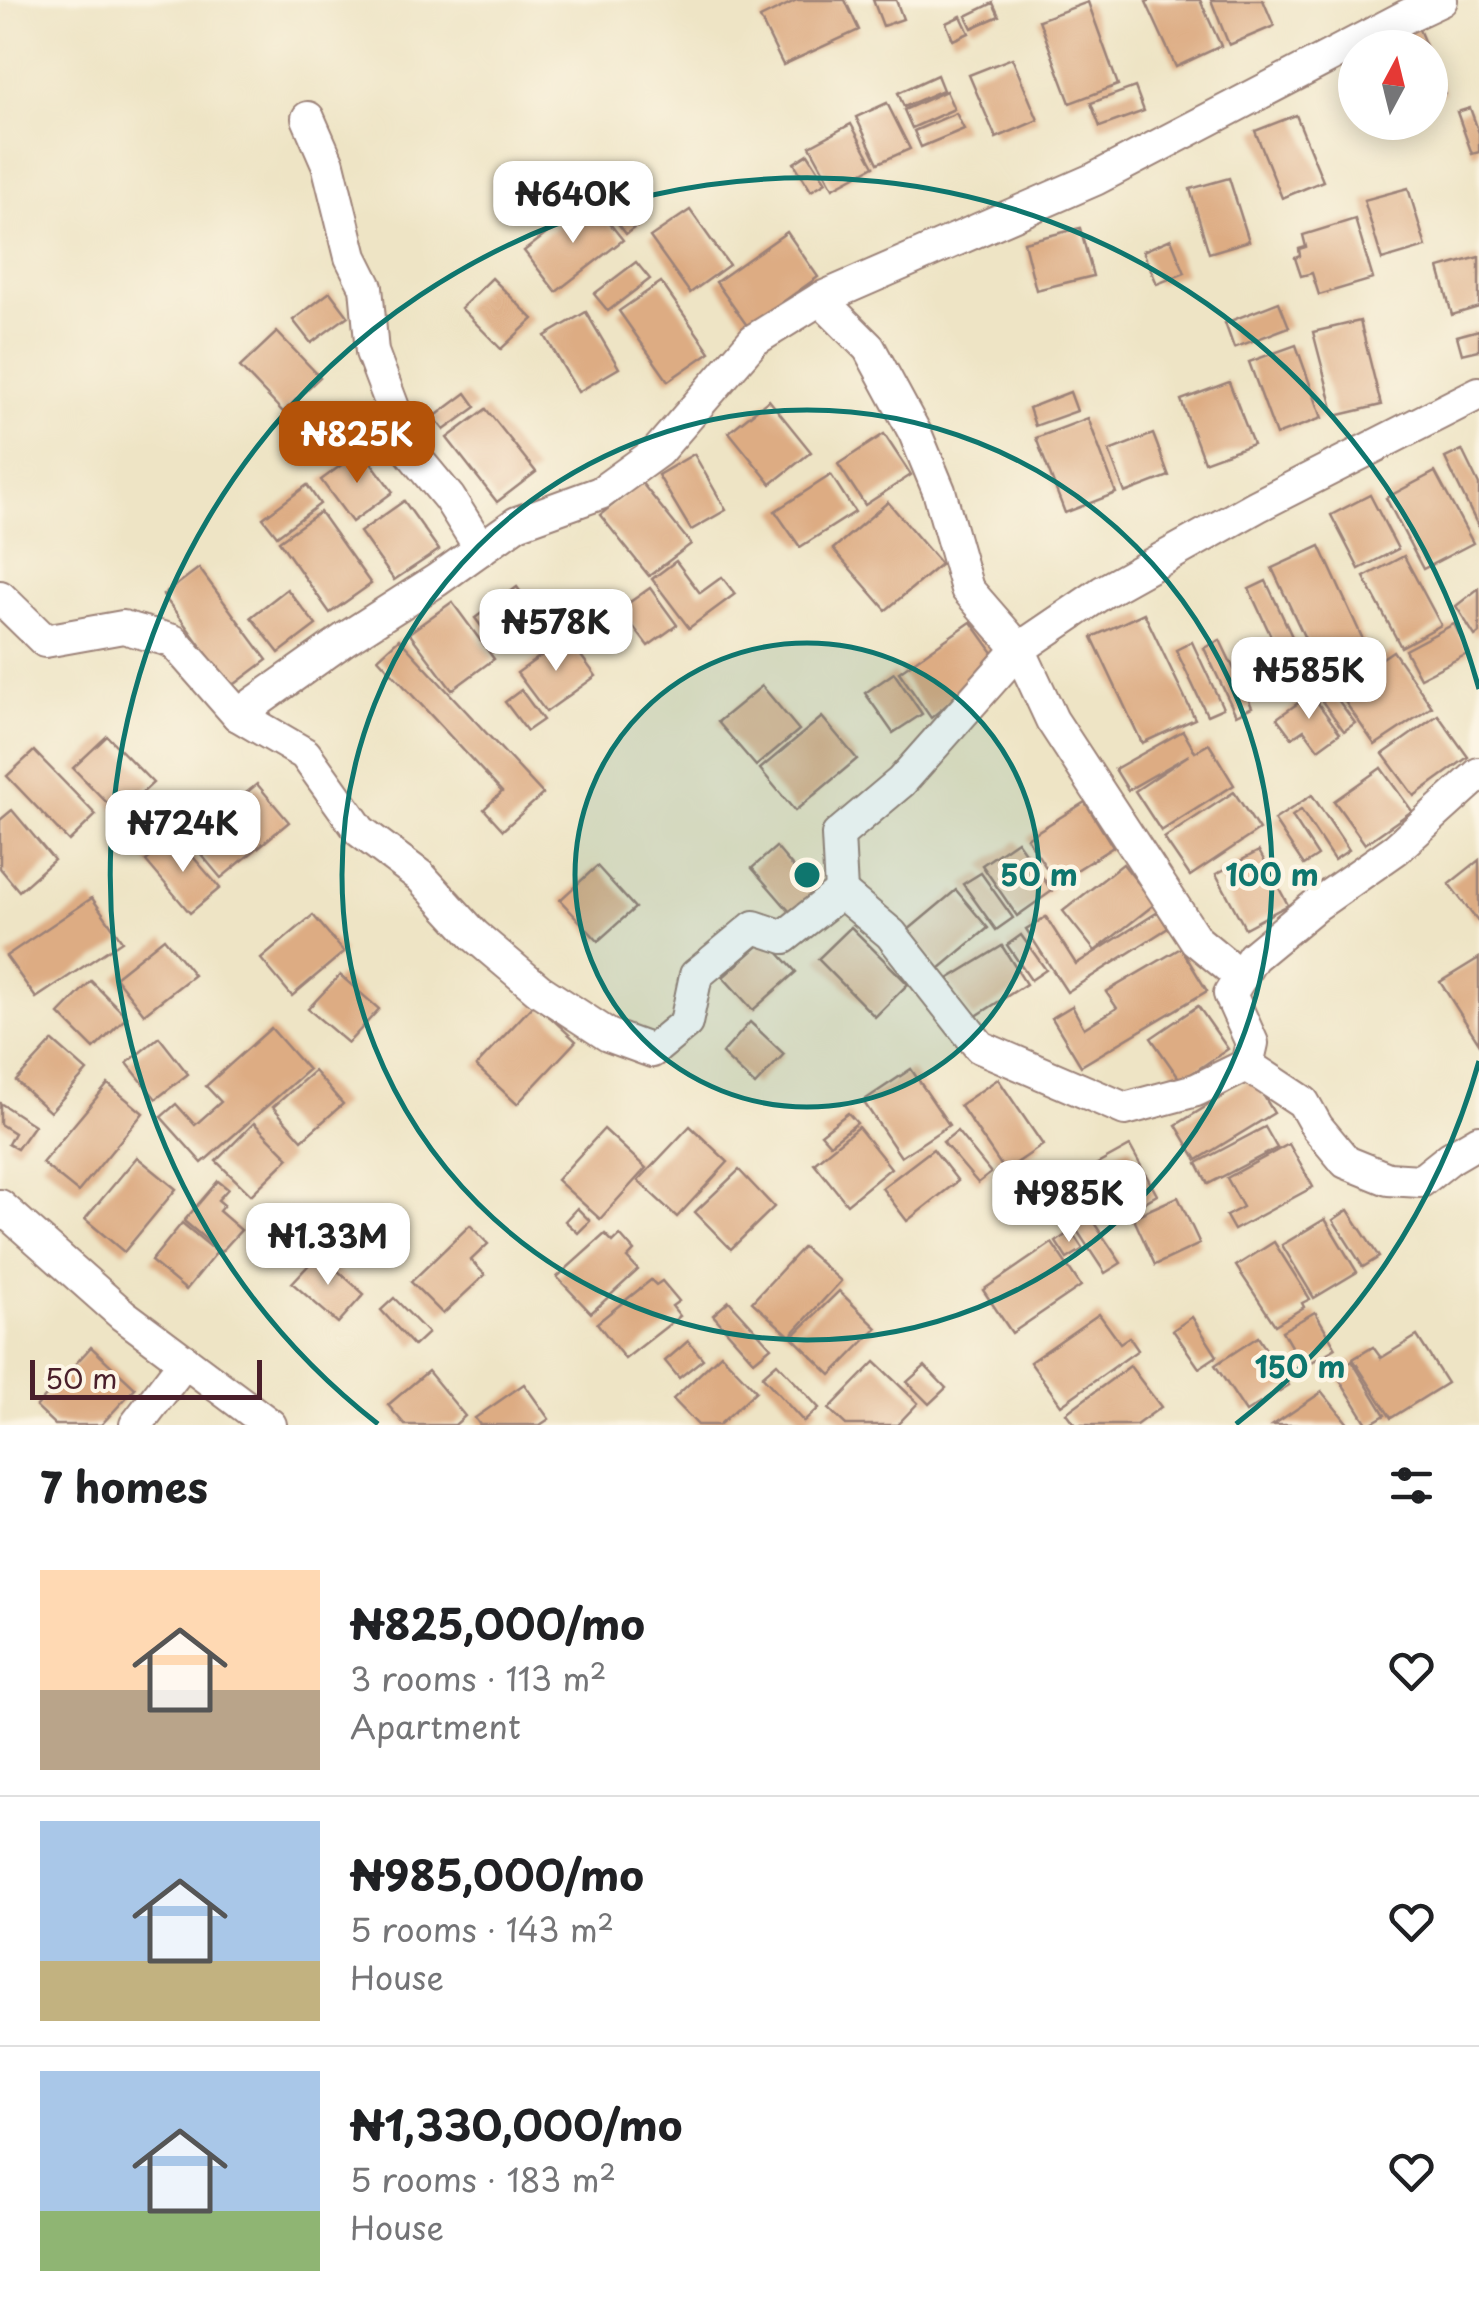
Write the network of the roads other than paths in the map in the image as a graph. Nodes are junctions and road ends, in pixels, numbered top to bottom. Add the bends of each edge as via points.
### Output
1 (1441, 0) edge
2 (308, 118) dead end
3 (820, 299) junction
4 (1479, 393) edge
5 (481, 549) junction
6 (0, 597) edge
7 (1019, 650) junction
8 (238, 715) junction
9 (1479, 774) edge
10 (842, 892) junction
11 (1241, 977) junction
12 (1246, 1065) junction
13 (1479, 1142) edge
14 (0, 1206) edge
15 (185, 1361) junction
16 (136, 1425) edge
17 (270, 1425) edge

1 - 3 street via 1095,179
2 - 5 street via 366,286 372,352 408,450
3 - 5 street via 754,340 658,451 600,493 517,522
3 - 7 street via 868,348 939,490 968,589
4 - 7 street via 1120,582
5 - 8 street
6 - 8 street via 44,640 123,627 174,642
7 - 10 street via 901,782 838,835
7 - 11 street via 1052,720 1196,940
8 - 10 street via 305,754 360,830 420,876 474,935 539,990 608,1036 652,1051 686,1023 696,975 754,927 784,938
9 - 11 street via 1396,849 1253,957
10 - 12 street via 890,934 980,1047 1125,1109 1196,1090
11 - 12 street via 1230,994 1252,1043
12 - 13 street via 1303,1102 1346,1162 1388,1179 1420,1181
14 - 15 street
15 - 16 street
15 - 17 street

